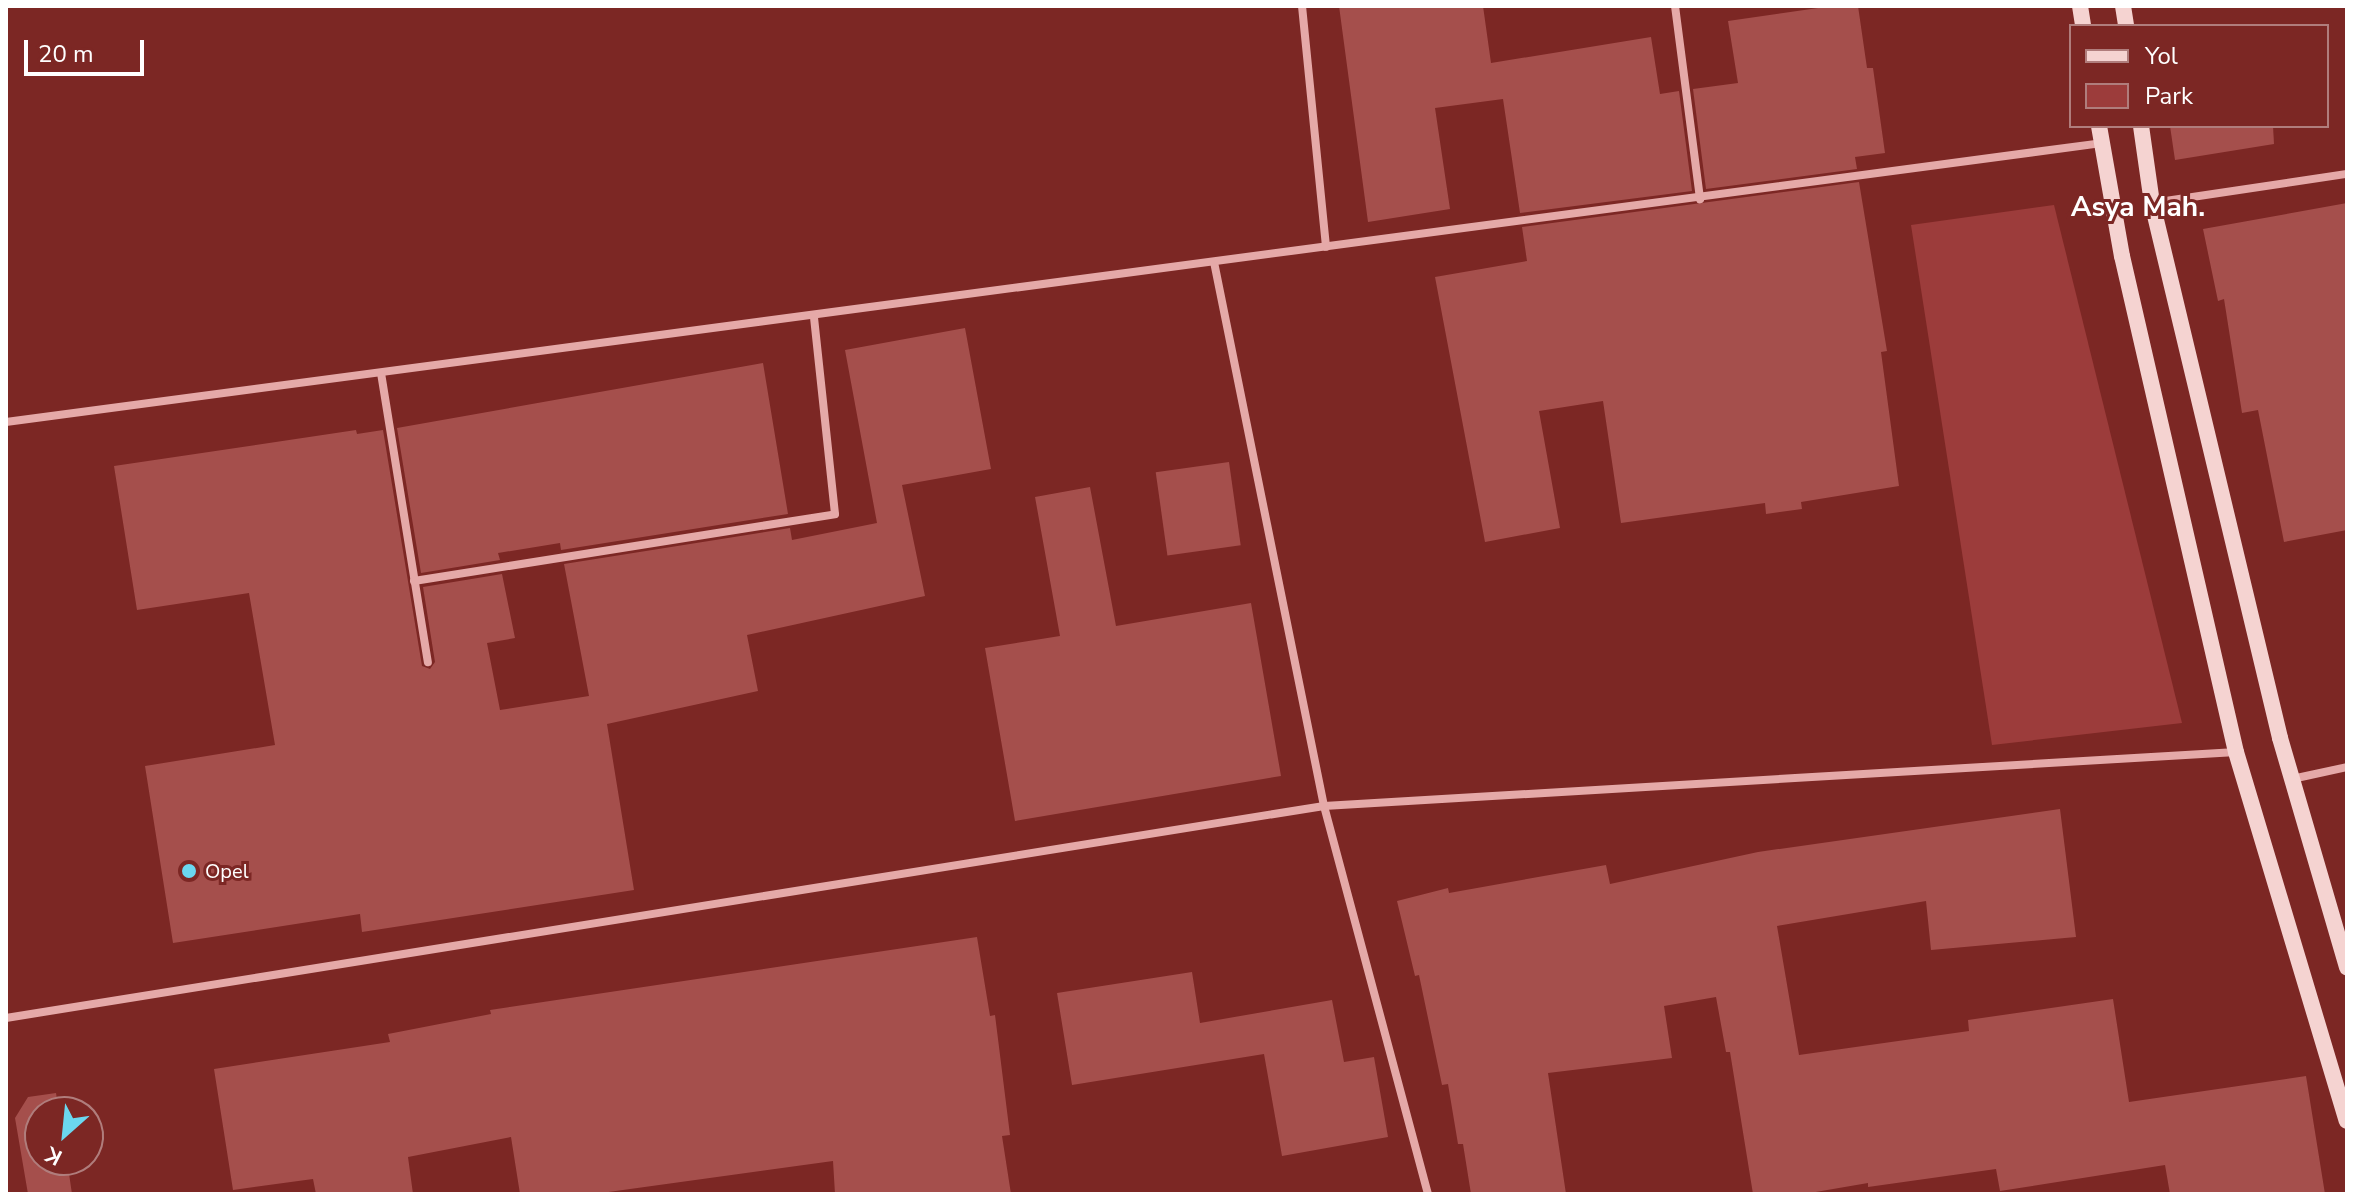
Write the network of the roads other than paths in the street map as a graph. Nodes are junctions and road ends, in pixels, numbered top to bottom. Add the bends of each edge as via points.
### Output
1 (1302, 6) edge
2 (1675, 6) edge
3 (2141, 128) edge
4 (2100, 134) edge
5 (2347, 174) edge
6 (1700, 199) junction
7 (2152, 203) junction
8 (1326, 247) junction
9 (1214, 262) junction
10 (814, 316) junction
11 (381, 373) junction
12 (6, 422) edge
13 (414, 581) junction
14 (428, 662) dead end
15 (2236, 752) junction
16 (2347, 767) edge
17 (2292, 779) junction
18 (1324, 806) junction
19 (2347, 967) edge
20 (6, 1018) edge
21 (2347, 1121) edge
22 (1428, 1194) edge

1 - 8 street
2 - 6 street
3 - 7 main road
4 - 6 street
4 - 15 main road via 2122,256
5 - 7 street
6 - 8 street
7 - 17 main road
8 - 9 street
9 - 10 street
9 - 18 street
10 - 11 street
10 - 13 street via 835,514
11 - 12 street
11 - 13 street
13 - 14 street
15 - 18 street
15 - 21 main road
16 - 17 street
17 - 19 main road
18 - 20 street
18 - 22 street

